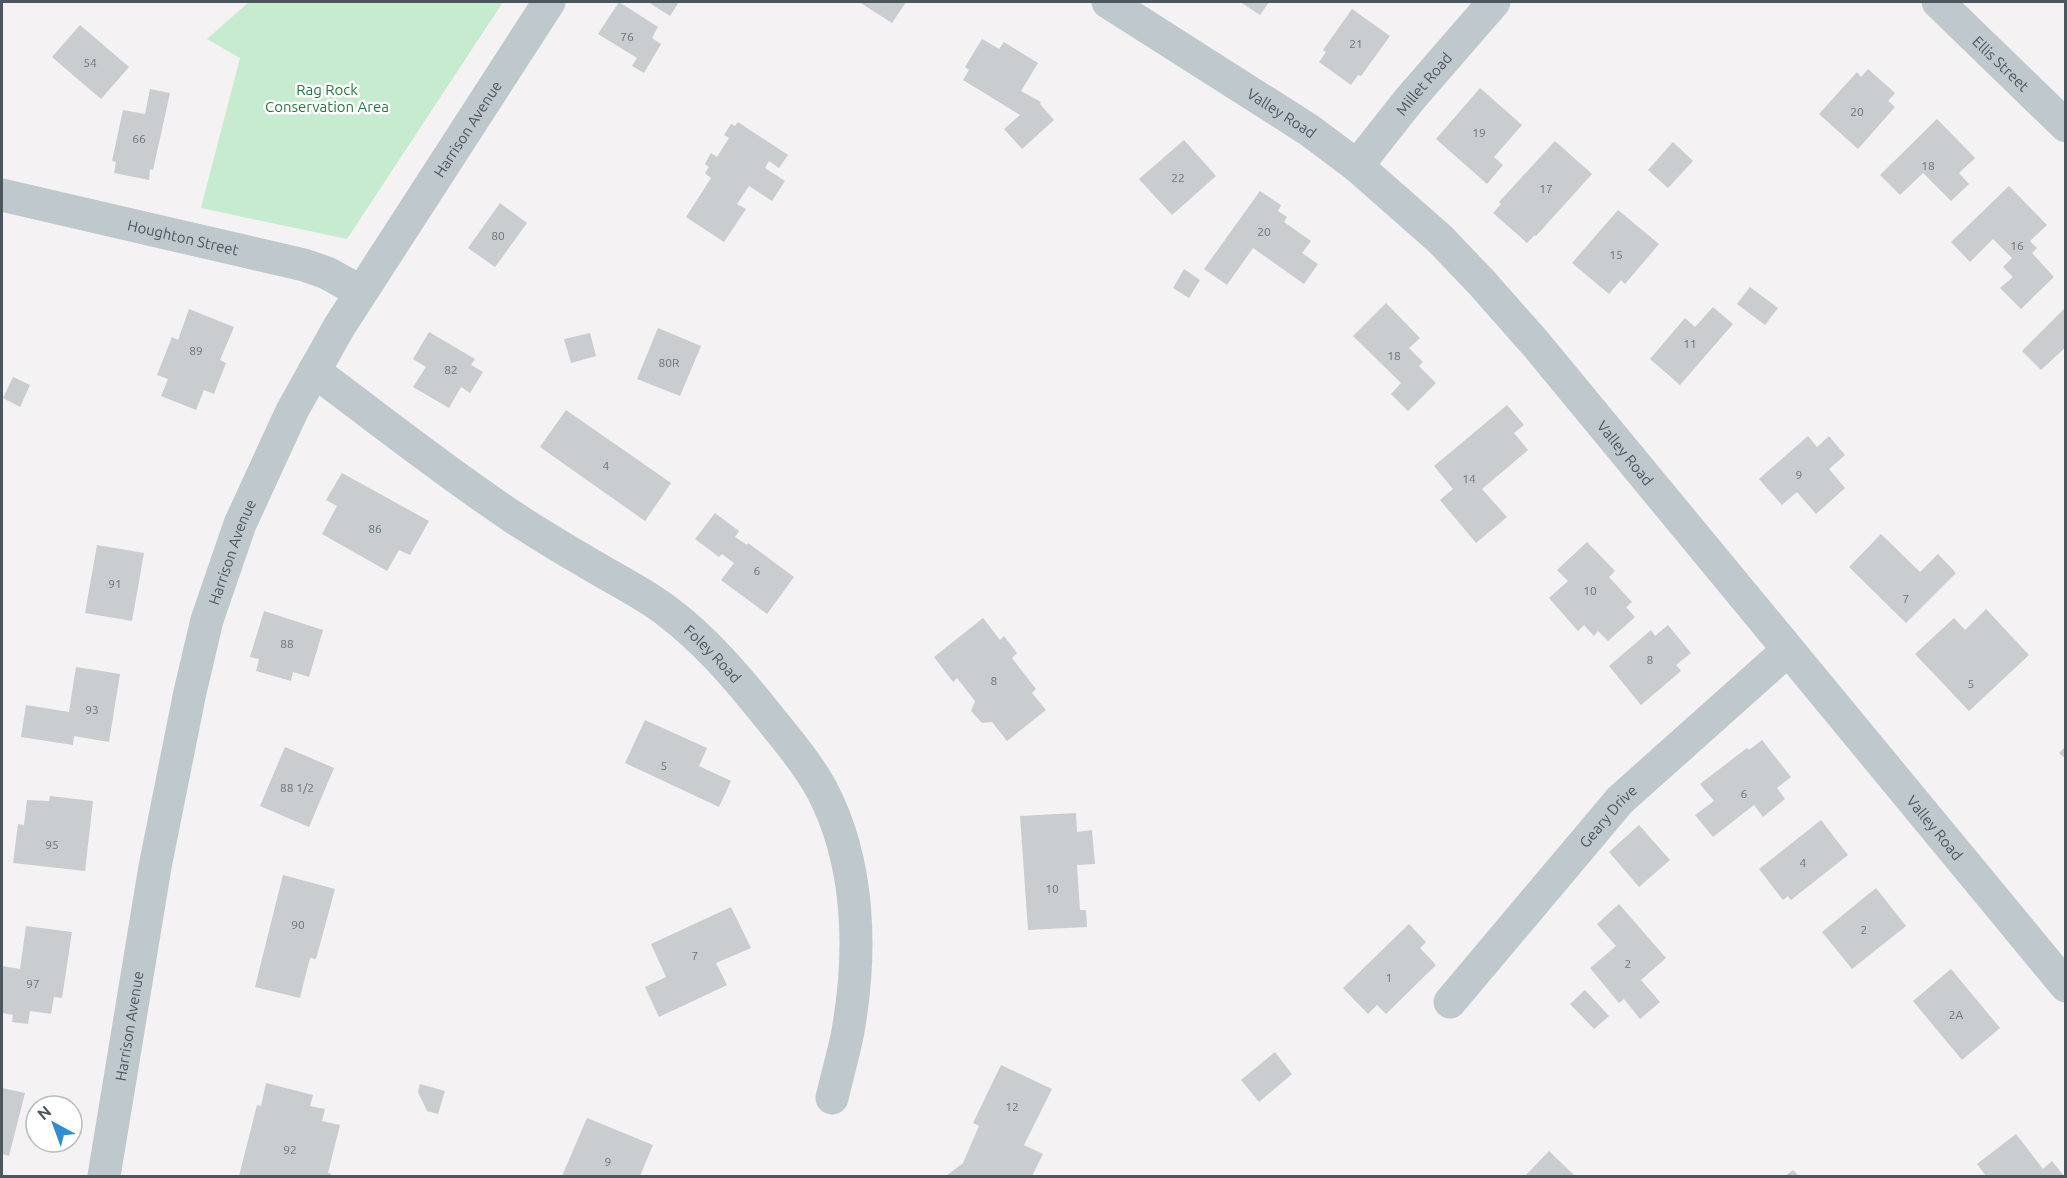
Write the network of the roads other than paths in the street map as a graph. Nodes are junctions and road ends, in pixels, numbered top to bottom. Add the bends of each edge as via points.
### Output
1 (549, 2) edge
2 (1108, 2) edge
3 (1494, 2) edge
4 (1938, 2) edge
5 (2066, 126) edge
6 (1357, 166) junction
7 (2, 195) edge
8 (361, 292) junction
9 (314, 371) junction
10 (1788, 650) junction
11 (2066, 986) edge
12 (1450, 1002) dead end
13 (832, 1098) dead end
14 (104, 1176) edge

1 - 8 street, Harrison Avenue
2 - 6 street, Valley Road via 1299,124
3 - 6 street, Millet Road
4 - 5 street, Ellis Street
6 - 10 street, Valley Road via 1440,239 1482,283
7 - 8 street, Houghton Street via 304,265
8 - 9 street, Harrison Avenue
9 - 13 street, Foley Road via 513,517 667,611 709,647 807,765 836,822 852,884 854,988
9 - 14 street, Harrison Avenue via 240,524 201,642 155,867
10 - 11 street, Valley Road
10 - 12 street, Geary Drive via 1620,800

